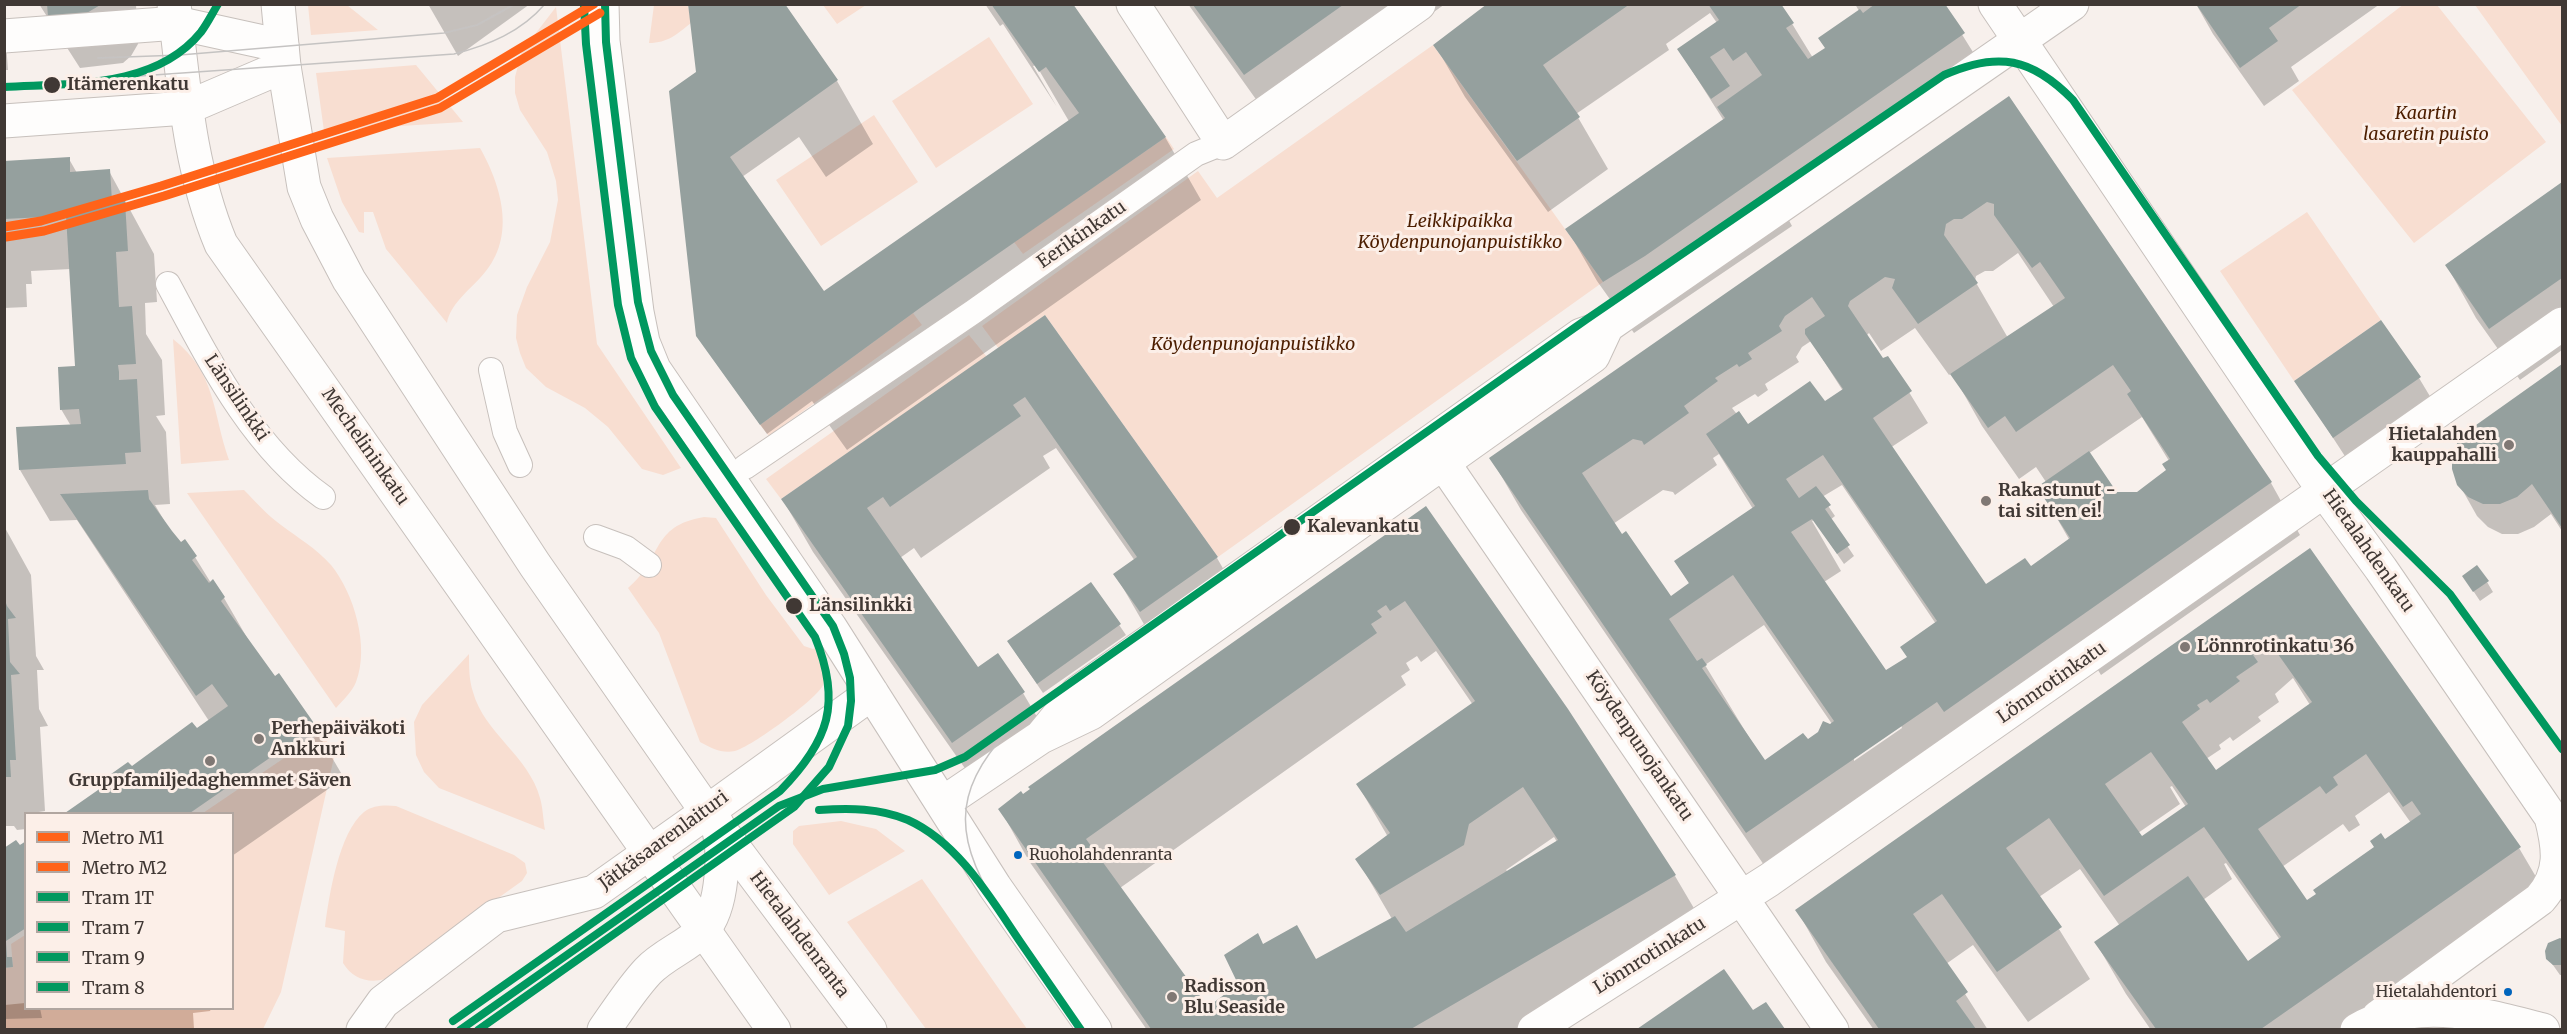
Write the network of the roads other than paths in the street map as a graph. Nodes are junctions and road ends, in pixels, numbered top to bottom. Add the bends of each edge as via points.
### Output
1 (278, 4) edge
2 (602, 4) edge
3 (1133, 4) edge
4 (1419, 4) edge
5 (1995, 4) edge
6 (2072, 4) edge
7 (175, 14) edge
8 (4, 36) edge
9 (2020, 40) junction
10 (283, 56) junction
11 (186, 108) junction
12 (4, 121) edge
13 (1223, 143) junction
14 (168, 285) dead end
15 (2562, 324) edge
16 (1607, 326) junction
17 (491, 370) dead end
18 (1444, 464) junction
19 (520, 465) dead end
20 (745, 466) dead end
21 (2325, 491) junction
22 (323, 496) dead end
23 (596, 537) dead end
24 (650, 565) dead end
25 (872, 693) junction
26 (1041, 737) junction
27 (943, 803) junction
28 (712, 818) junction
29 (2557, 822) edge
30 (648, 851) junction
31 (1742, 897) junction
32 (704, 929) junction
33 (2368, 1023) edge
34 (363, 1029) edge
35 (604, 1029) edge
36 (774, 1029) edge
37 (870, 1029) edge
38 (1095, 1029) edge
39 (1534, 1029) edge
40 (1832, 1029) edge
41 (2543, 1029) edge

1 - 10 street
2 - 25 street via 603,41 643,342 667,391
3 - 13 street
4 - 13 street, Eerikinkatu
5 - 9 street, Hietalahdenkatu
6 - 9 street
7 - 8 street
7 - 10 street
7 - 11 street, Mechelininkatu
9 - 16 street
9 - 21 street, Hietalahdenkatu
10 - 11 street
10 - 28 street via 304,187 316,219 349,280 535,565
11 - 12 street
11 - 30 street, Mechelininkatu via 205,206 221,244
13 - 20 street, Eerikinkatu via 1196,154 981,307
14 - 22 street, Länsilinkki via 203,349 280,461
15 - 21 street, Lönnrotinkatu
16 - 18 street via 1593,356
16 - 26 street via 1581,335 1077,693
17 - 19 street via 505,432
18 - 26 street via 1091,713
18 - 31 street, Köydenpunojankatu
21 - 29 street, Hietalahdenkatu
21 - 31 street, Lönnrotinkatu
23 - 24 street via 626,548
25 - 27 street
25 - 28 street, Jätkäsaarenlaituri
26 - 27 street
27 - 38 street via 995,887
28 - 30 street, Jätkäsaarenlaituri
28 - 32 street, Jätkäsaarenlaituri via 722,845 721,879
28 - 37 street, Hietalahdenranta
29 - 33 street via 2559,857 2555,878 2540,899
30 - 32 street
30 - 34 street, Jätkäsaarenlaituri via 594,892 496,916 383,1002
31 - 39 street, Lönnrotinkatu
31 - 40 street, Köydenpunojankatu
32 - 35 street via 649,970
32 - 36 street
33 - 41 street via 2414,1010 2453,1010

